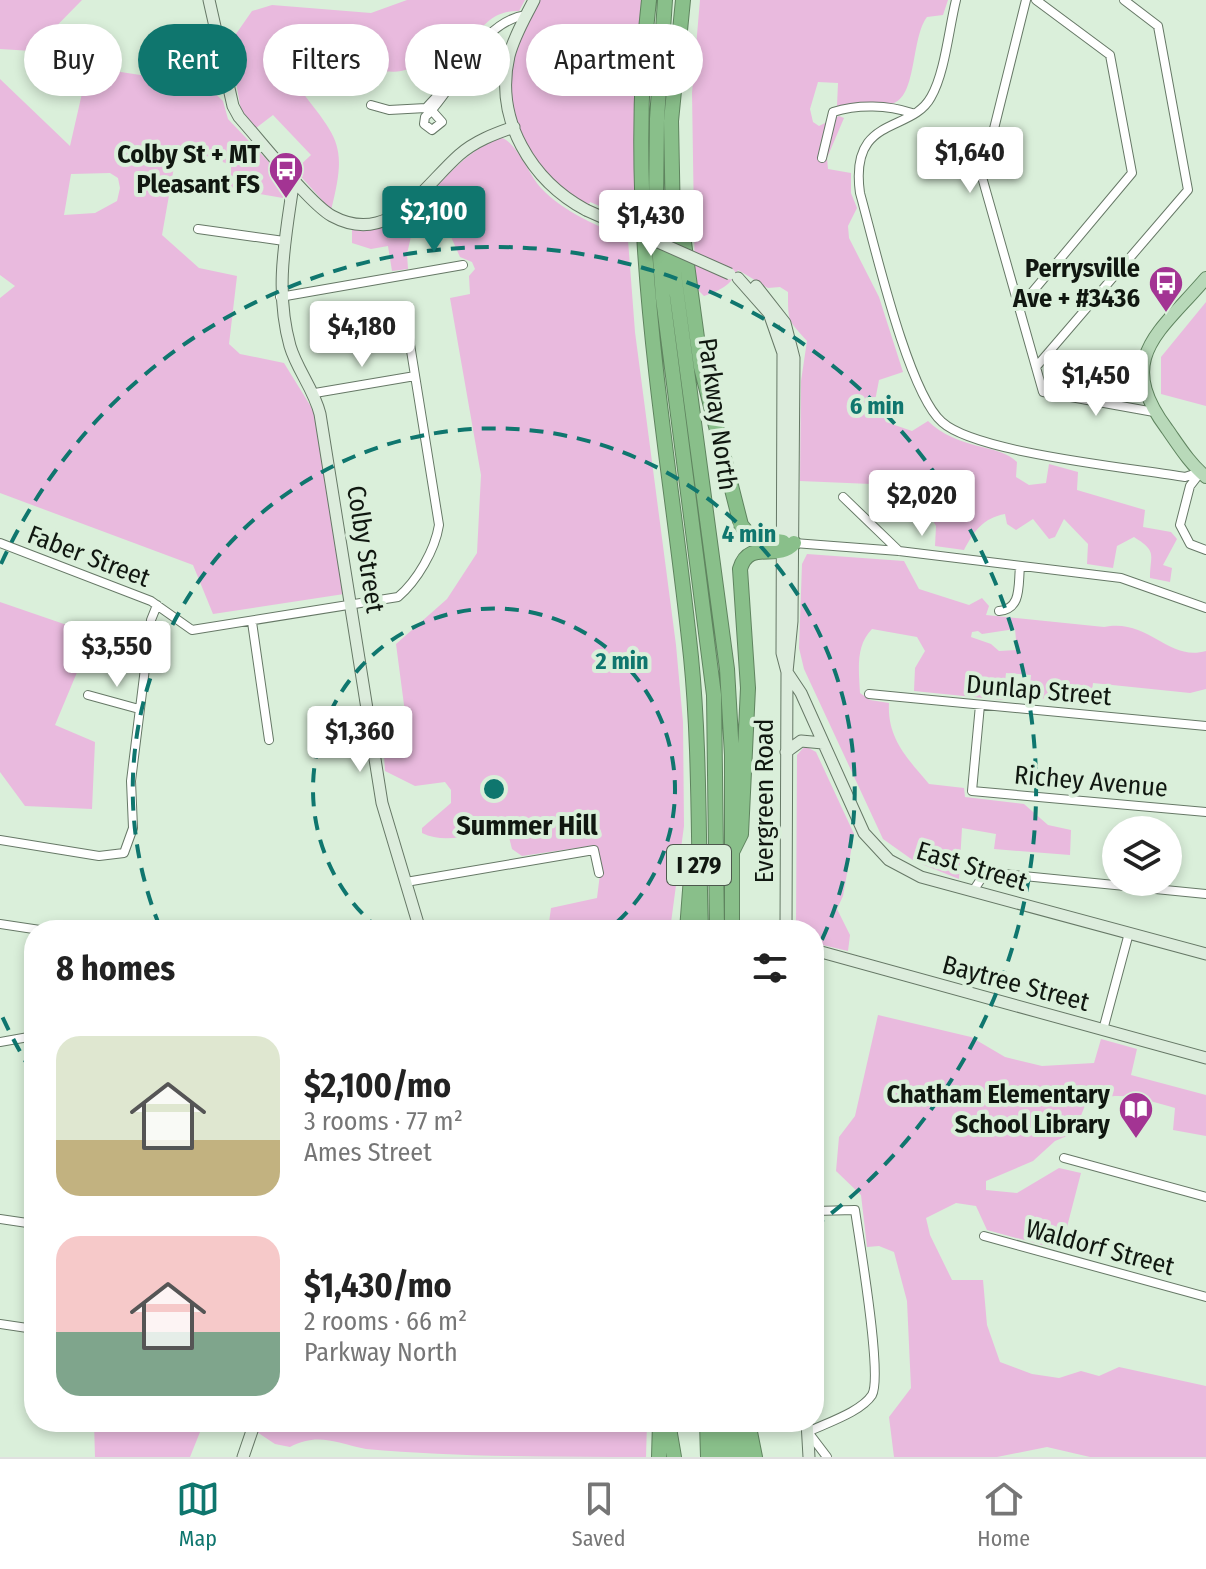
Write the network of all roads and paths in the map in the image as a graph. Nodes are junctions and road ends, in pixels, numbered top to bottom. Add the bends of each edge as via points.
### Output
1 (209, 0) edge
2 (534, 0) edge
3 (649, 0) edge
4 (665, 0) edge
5 (683, 0) edge
6 (956, 0) edge
7 (1026, 0) edge
8 (1036, 0) edge
9 (1124, 0) edge
10 (526, 15) junction
11 (502, 24) edge
12 (437, 96) edge
13 (442, 96) edge
14 (371, 105) dead end
15 (434, 113) dead end
16 (913, 113) junction
17 (514, 127) junction
18 (822, 158) dead end
19 (294, 178) junction
20 (673, 212) junction
21 (198, 229) dead end
22 (284, 241) junction
23 (463, 265) dead end
24 (1206, 278) edge
25 (280, 297) junction
26 (1019, 308) junction
27 (409, 338) dead end
28 (1036, 367) junction
29 (415, 376) junction
30 (315, 393) junction
31 (1154, 412) junction
32 (1203, 475) edge
33 (843, 497) dead end
34 (0, 543) edge
35 (786, 545) junction
36 (1206, 550) edge
37 (899, 551) junction
38 (1020, 567) junction
39 (157, 605) junction
40 (353, 605) junction
41 (1206, 608) edge
42 (999, 611) dead end
43 (252, 622) junction
44 (787, 672) junction
45 (869, 694) dead end
46 (88, 695) dead end
47 (980, 705) junction
48 (139, 709) junction
49 (1206, 726) edge
50 (269, 740) dead end
51 (823, 743) junction
52 (786, 752) junction
53 (697, 800) junction
54 (1206, 812) edge
55 (0, 840) edge
56 (731, 854) junction
57 (599, 873) dead end
58 (406, 882) junction
59 (973, 891) junction
60 (1206, 894) edge
61 (417, 920) edge
62 (688, 920) edge
63 (701, 920) edge
64 (717, 920) edge
65 (732, 920) edge
66 (786, 920) edge
67 (0, 924) edge
68 (24, 928) edge
69 (1129, 933) junction
70 (824, 953) edge
71 (1206, 954) edge
72 (1103, 1030) junction
73 (24, 1038) edge
74 (0, 1042) edge
75 (1206, 1058) edge
76 (1064, 1158) dead end
77 (1206, 1197) edge
78 (824, 1211) edge
79 (0, 1219) edge
80 (24, 1223) edge
81 (984, 1236) dead end
82 (1206, 1297) edge
83 (0, 1324) edge
84 (24, 1328) edge
85 (824, 1420) edge
86 (252, 1432) edge
87 (660, 1432) edge
88 (670, 1432) edge
89 (707, 1432) edge
90 (723, 1432) edge
91 (727, 1432) edge
92 (740, 1432) edge
93 (750, 1432) edge
94 (808, 1432) edge
95 (811, 1432) edge
96 (243, 1457) edge
97 (659, 1457) edge
98 (674, 1457) edge
99 (708, 1457) edge
100 (722, 1457) edge
101 (733, 1457) edge
102 (744, 1457) edge
103 (755, 1457) edge
104 (809, 1457) edge
105 (827, 1457) edge

1 - 19 street via 233,106
2 - 10 street, East Street
3 - 53 highway, I 279 via 642,105 645,275 691,661
4 - 64 highway via 656,211 714,695
5 - 20 highway, Parkway North / I 279 via 671,121
6 - 16 street via 932,97
7 - 26 street via 982,177
8 - 26 street via 1110,55 1132,173
9 - 28 street via 1158,26 1188,190
10 - 11 street
10 - 17 street, East Street via 509,58 508,105
12 - 14 street via 426,108 389,110
13 - 15 street
16 - 18 street via 895,108 833,112
16 - 32 street via 872,138 861,161 859,184 915,380 934,415 957,433 984,443 1185,477
17 - 19 street via 461,153 400,214 378,224 330,215
17 - 35 street, East Street, bridge via 542,178 586,210 734,276 764,306 781,344
19 - 22 street, Colby Street
20 - 35 highway via 683,235 709,405 741,525 751,537
20 - 56 highway, Parkway North / I 279 via 674,273 727,669
21 - 22 street
22 - 25 street, Colby Street
23 - 25 street
24 - 31 main road via 1146,352 1142,380
25 - 30 street, Colby Street via 290,348
26 - 28 street
27 - 29 street
28 - 31 street via 1043,392
29 - 30 street
29 - 40 street via 439,525 411,586 398,597
30 - 40 street, Colby Street
31 - 32 main road
32 - 36 street via 1190,486 1180,525 1190,544
33 - 37 street
34 - 39 street, Faber Street
35 - 37 street
35 - 44 street, East Street via 782,653
35 - 56 highway via 753,552 740,569 748,688 741,834
37 - 38 street
38 - 41 street via 1121,578
38 - 42 street via 1015,604
39 - 43 street, Faber Street via 192,630
39 - 48 street
40 - 43 street, Faber Street
40 - 58 street, Colby Street via 382,803
43 - 50 street
44 - 51 street, East Street
44 - 52 street, Evergreen Road
45 - 47 street, Dunlap Street
46 - 48 street
47 - 49 street, Dunlap Street
47 - 54 street, Richey Avenue via 972,791
48 - 55 street via 130,786 133,828 124,853 106,857
51 - 52 street via 801,741
51 - 59 street, East Street via 859,826 876,848 905,871
52 - 66 street, Evergreen Road
53 - 62 highway
53 - 63 highway, I 279
56 - 65 highway, Parkway North / I 279
57 - 58 street via 594,850
58 - 61 street, Colby Street
59 - 60 street via 994,873
59 - 69 street, East Street
67 - 68 street
69 - 71 street, East Street
69 - 72 street
70 - 72 street, Baytree Street
72 - 75 street, Baytree Street
73 - 74 street
76 - 77 street
78 - 85 street via 855,1210 874,1390 862,1404
79 - 80 street
81 - 82 street, Waldorf Street
83 - 84 street
86 - 96 street
87 - 97 highway
88 - 98 highway
89 - 99 highway
90 - 100 highway
91 - 101 highway
92 - 102 highway
93 - 103 highway
94 - 104 street
95 - 105 street

